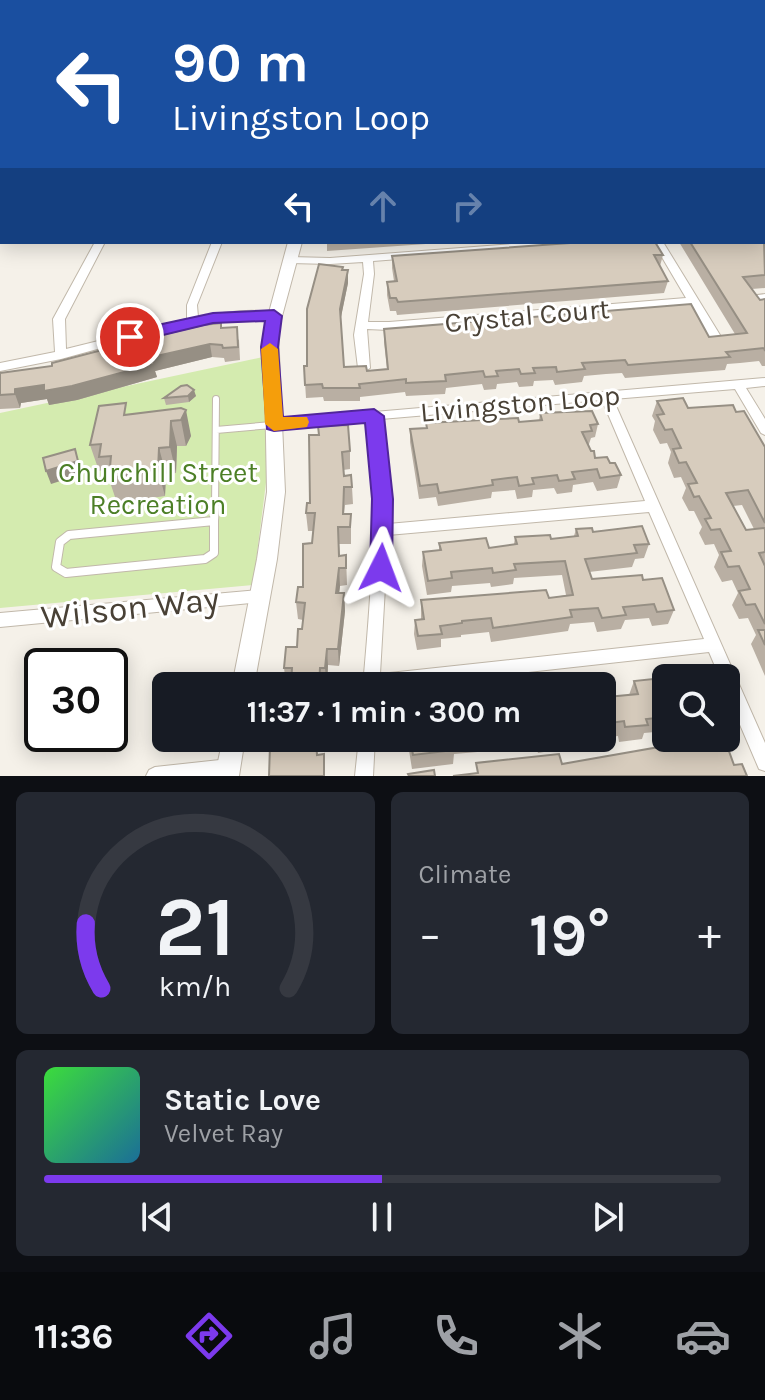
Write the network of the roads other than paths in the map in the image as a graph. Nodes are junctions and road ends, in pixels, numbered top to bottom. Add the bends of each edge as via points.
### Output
1 (99, 244) edge
2 (216, 244) edge
3 (552, 244) edge
4 (659, 244) edge
5 (293, 251) edge
6 (368, 258) junction
7 (694, 301) junction
8 (274, 316) junction
9 (193, 321) junction
10 (361, 325) junction
11 (714, 335) edge
12 (61, 355) junction
13 (0, 367) edge
14 (364, 368) edge
15 (765, 382) edge
16 (738, 384) junction
17 (606, 396) junction
18 (216, 399) dead end
19 (374, 416) junction
20 (274, 424) junction
21 (216, 430) junction
22 (765, 430) edge
23 (653, 506) junction
24 (215, 521) junction
25 (383, 530) junction
26 (260, 596) junction
27 (0, 620) edge
28 (713, 645) junction
29 (246, 672) edge
30 (372, 672) edge
31 (476, 672) edge
32 (232, 752) edge
33 (366, 752) edge
34 (765, 763) edge
35 (228, 772) edge
36 (155, 776) edge
37 (364, 776) edge

1 - 12 street via 59,319
2 - 9 street via 192,305
3 - 6 street
4 - 7 street
5 - 6 street via 315,262
5 - 8 street
6 - 10 street
7 - 10 street, Crystal Court
7 - 11 street
8 - 9 street
8 - 20 street via 269,347
9 - 12 street
10 - 14 street
12 - 13 street
15 - 16 street, Livingston Loop
16 - 17 street, Livingston Loop
16 - 22 street
17 - 19 street, Livingston Loop
17 - 23 street
18 - 21 lane
19 - 20 street, Livingston Loop
19 - 25 street
20 - 21 lane
20 - 26 street via 276,492
21 - 24 lane
23 - 25 street
23 - 28 street
24 - 24 lane via 69,535 60,542 56,567 66,573 205,559 214,553
25 - 30 street
26 - 27 street, Wilson Way
26 - 29 street
28 - 31 street
28 - 34 street
32 - 35 street
33 - 37 street
35 - 36 street

